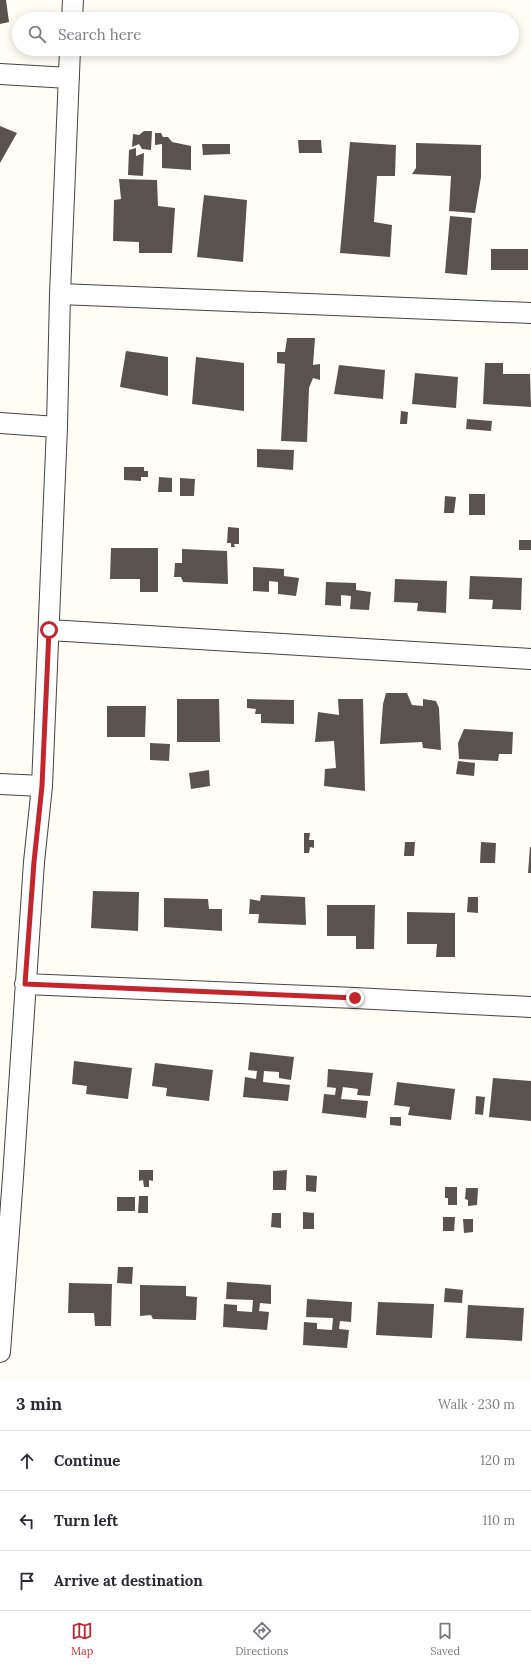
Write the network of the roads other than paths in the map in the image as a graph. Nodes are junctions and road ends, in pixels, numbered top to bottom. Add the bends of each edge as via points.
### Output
1 (73, 0) edge
2 (72, 12) edge
3 (70, 56) edge
4 (0, 74) edge
5 (69, 78) junction
6 (60, 294) junction
7 (531, 314) edge
8 (0, 423) edge
9 (57, 427) junction
10 (49, 630) junction
11 (531, 659) edge
12 (0, 784) edge
13 (42, 786) junction
14 (25, 984) junction
15 (531, 1007) edge
16 (7, 1176) edge
17 (0, 1352) edge

1 - 2 street
3 - 5 street
4 - 5 street
5 - 6 street
6 - 7 street
6 - 9 street
8 - 9 street
9 - 10 street
10 - 11 street
10 - 13 street
12 - 13 street
13 - 14 street
14 - 15 street
14 - 16 street
16 - 17 street

